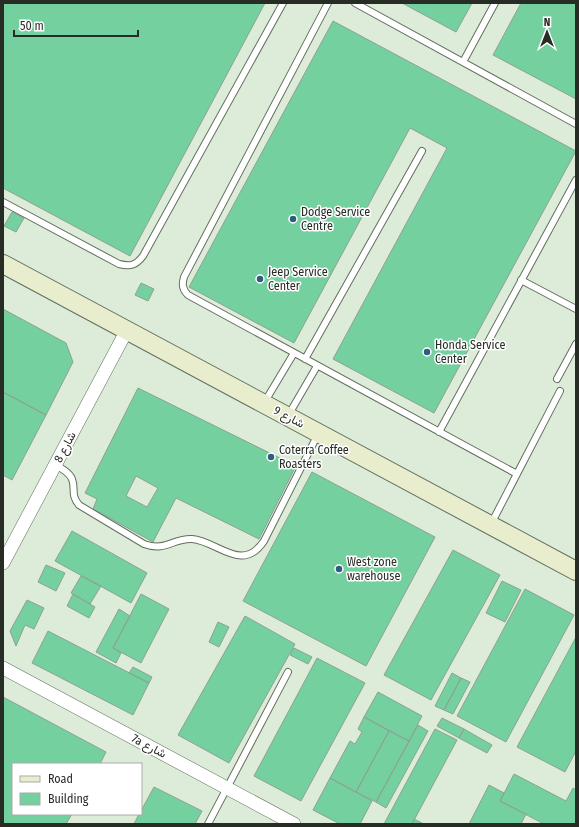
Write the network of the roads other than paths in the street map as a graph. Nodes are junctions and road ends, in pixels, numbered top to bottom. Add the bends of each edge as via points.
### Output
1 (283, 3) edge
2 (328, 3) edge
3 (355, 3) edge
4 (496, 3) edge
5 (463, 62) junction
6 (576, 124) edge
7 (422, 151) dead end
8 (576, 180) edge
9 (3, 202) edge
10 (3, 264) edge
11 (521, 280) junction
12 (576, 309) edge
13 (127, 330) junction
14 (576, 344) edge
15 (294, 353) junction
16 (305, 359) junction
17 (317, 366) junction
18 (558, 379) dead end
19 (560, 390) dead end
20 (263, 404) junction
21 (287, 416) junction
22 (439, 432) junction
23 (318, 433) junction
24 (55, 464) junction
25 (517, 474) junction
26 (491, 525) junction
27 (3, 563) edge
28 (576, 571) edge
29 (3, 668) edge
30 (288, 672) dead end
31 (227, 788) junction
32 (208, 824) edge
33 (294, 824) edge

1 - 9 lane via 138,264 120,264
2 - 15 lane via 182,282 188,295
3 - 5 lane
4 - 5 lane
5 - 6 lane
7 - 16 lane
8 - 11 lane
10 - 13 street, شارع 9
11 - 12 lane
11 - 22 lane
13 - 20 street, شارع 9
13 - 24 street, شارع 8
14 - 18 lane
15 - 16 lane
15 - 20 lane
16 - 17 lane
17 - 21 lane
17 - 22 lane
19 - 25 lane
20 - 21 street, شارع 9
21 - 23 street, شارع 9
22 - 25 lane
23 - 24 lane via 264,541 255,551 242,556 192,539 161,547 144,544 79,506 74,497 72,478
23 - 26 street, شارع 9
24 - 27 street, شارع 8
25 - 26 lane
26 - 28 street, شارع 9
29 - 31 street, 7a شارع
30 - 31 lane
31 - 32 lane
31 - 33 street, 7a شارع

